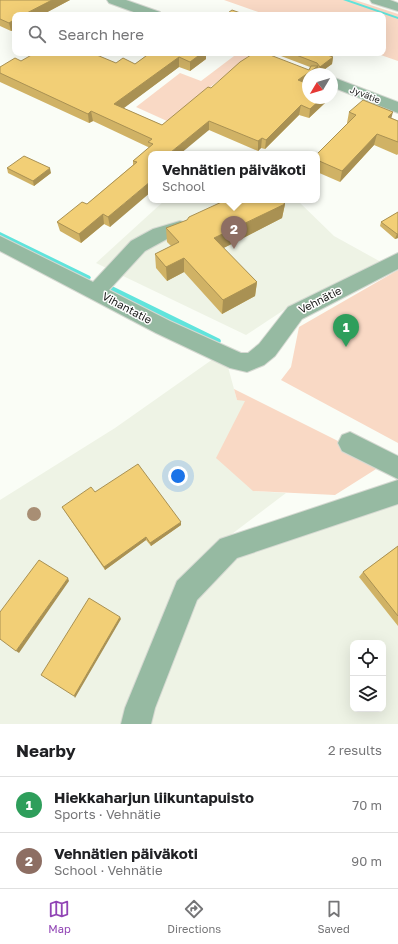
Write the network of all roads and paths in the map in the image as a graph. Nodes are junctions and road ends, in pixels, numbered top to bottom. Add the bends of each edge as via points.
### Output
1 (114, 0) edge
2 (377, 0) edge
3 (398, 7) edge
4 (147, 12) edge
5 (338, 84) edge
6 (398, 108) edge
7 (180, 228) edge
8 (0, 243) edge
9 (398, 260) edge
10 (95, 292) junction
11 (256, 359) joint
12 (350, 443) dead end
13 (398, 468) edge
14 (398, 492) edge
15 (136, 724) edge

1 - 4 street
2 - 3 street
5 - 6 street, Jyvätie
7 - 10 street via 160,234 138,246
8 - 10 street, Vihantatie
9 - 11 street, Vehnätie via 294,313 267,350
10 - 11 street, Vihantatie via 238,362 247,363
12 - 13 street
14 - 15 street via 229,548 187,590

